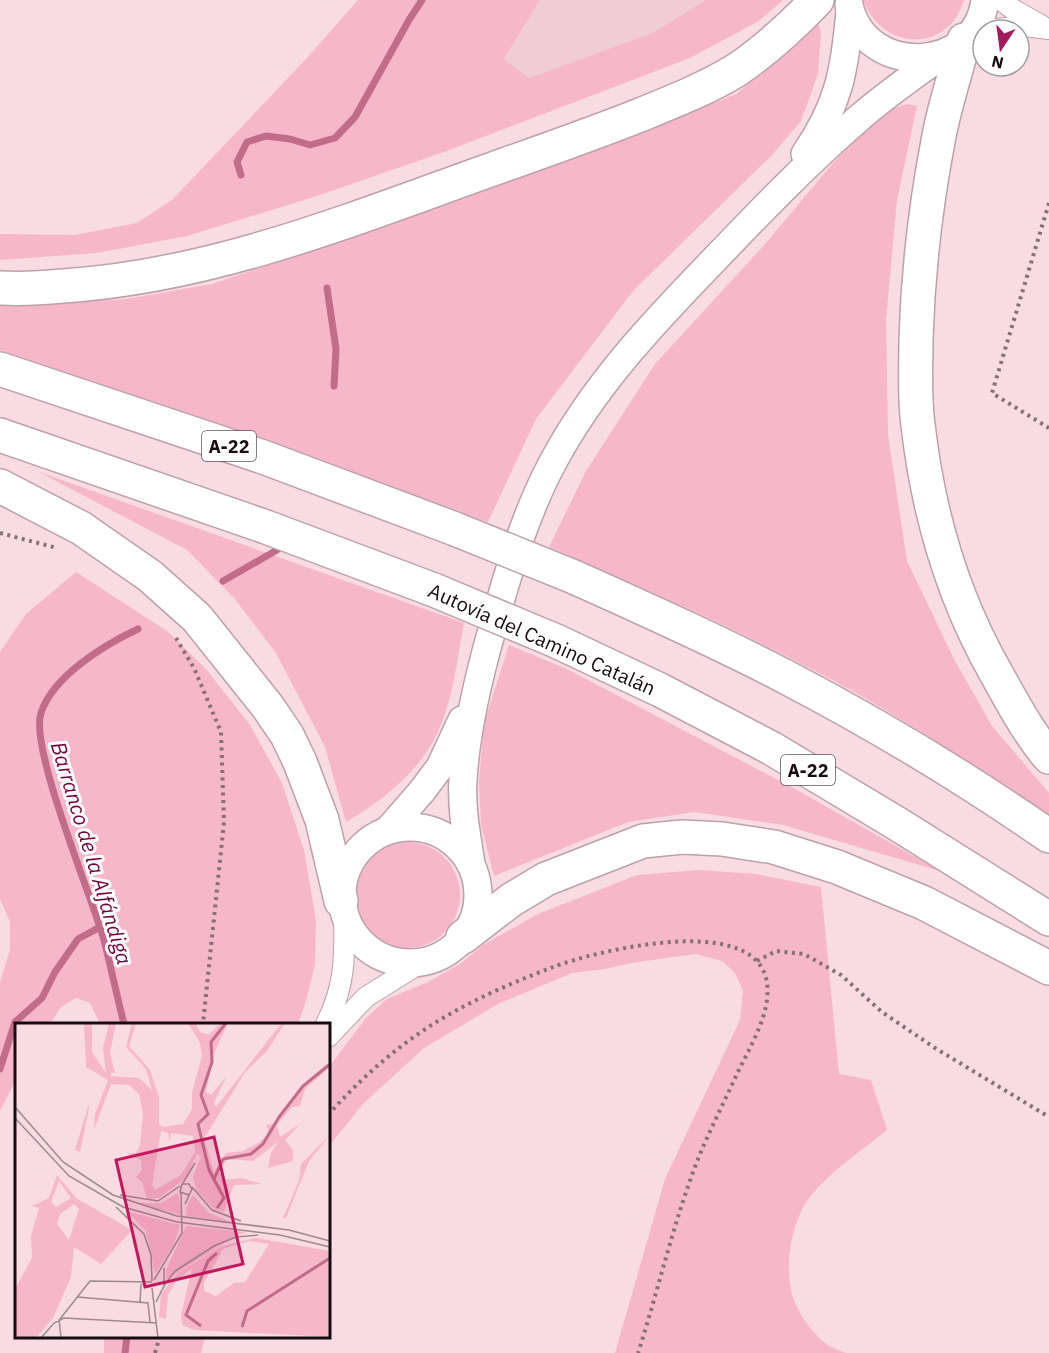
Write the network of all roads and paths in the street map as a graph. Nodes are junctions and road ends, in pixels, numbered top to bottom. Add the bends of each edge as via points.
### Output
1 (817, 0) edge
2 (985, 0) edge
3 (1000, 0) edge
4 (849, 6) edge
5 (1049, 29) edge
6 (970, 38) edge
7 (778, 193) junction
8 (1049, 203) edge
9 (0, 288) edge
10 (0, 369) edge
11 (1049, 428) edge
12 (0, 435) edge
13 (0, 486) edge
14 (0, 533) edge
15 (57, 548) dead end
16 (173, 634) dead end
17 (476, 688) junction
18 (1049, 757) edge
19 (388, 830) junction
20 (1049, 836) edge
21 (471, 864) junction
22 (343, 908) junction
23 (1049, 920) edge
24 (463, 938) junction
25 (757, 961) junction
26 (422, 962) junction
27 (1049, 968) edge
28 (203, 1023) edge
29 (326, 1023) edge
30 (330, 1035) edge
31 (330, 1113) edge
32 (1049, 1117) edge
33 (159, 1338) edge
34 (155, 1353) edge
35 (638, 1353) edge

1 - 9 highway via 767,47 734,71 684,97 351,219 180,271 101,284
2 - 6 main road
3 - 5 street
4 - 6 main road via 859,29 872,43 907,58 926,58
4 - 7 main road via 844,67 834,104
5 - 6 street via 1010,26
6 - 7 main road via 858,118
6 - 18 highway via 939,135 924,236 917,308 917,423 938,535 959,598 1015,707
7 - 17 main road via 655,321 584,410 553,462 527,519
8 - 11 path via 992,393
10 - 20 highway, A-22, bridge via 263,457 574,577 784,676 922,753
12 - 23 highway, Autovía del Camino Catalán / A-22, bridge via 266,527 556,641 771,748
13 - 22 highway via 81,528 150,576 196,618 287,735 319,811
14 - 15 path
16 - 28 path via 194,668 221,732 224,822
17 - 19 main road via 440,767
17 - 21 main road via 463,782
19 - 21 main road via 404,826 436,831 462,850
19 - 22 main road via 370,838 346,868
21 - 24 main road via 478,900
22 - 26 main road via 352,931 375,954 406,963
22 - 29 street via 345,961 339,993
24 - 26 main road via 452,949
24 - 27 highway via 511,900 546,879 643,841 682,837 722,839 774,847 837,867 924,903
25 - 31 path via 744,950 727,944 666,942 554,967 474,1001 405,1042
25 - 32 path via 776,951 804,954 841,975 882,1012 935,1048
25 - 35 path via 766,976 766,1006 692,1175
26 - 30 street via 366,997
33 - 34 path

